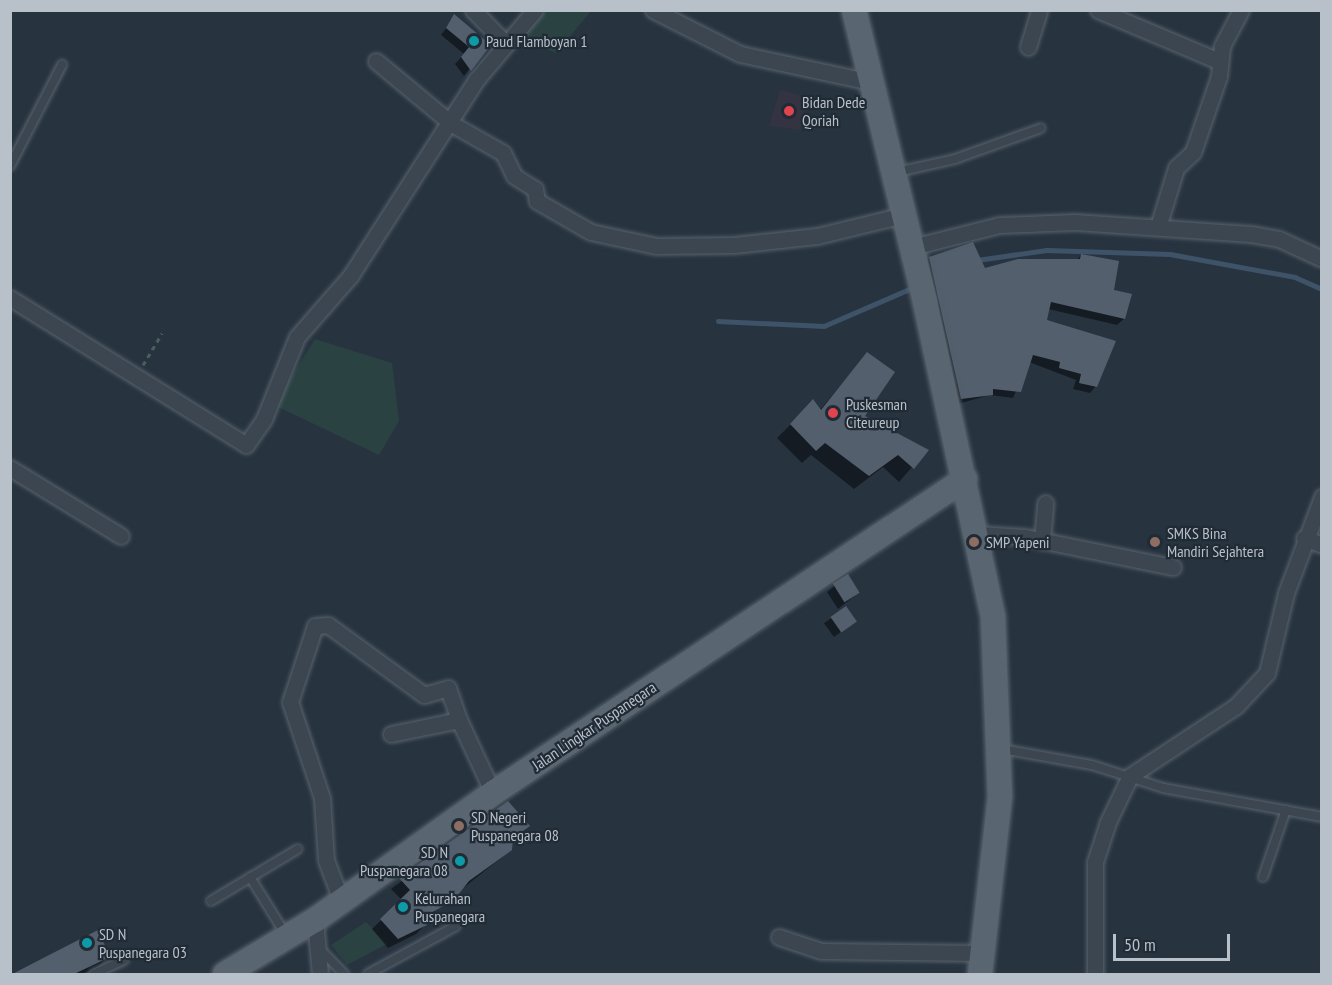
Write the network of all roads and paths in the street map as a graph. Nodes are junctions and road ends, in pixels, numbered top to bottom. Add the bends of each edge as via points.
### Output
1 (472, 10) edge
2 (536, 10) edge
3 (653, 10) edge
4 (854, 10) edge
5 (1039, 10) edge
6 (1098, 10) edge
7 (1241, 10) edge
8 (505, 43) junction
9 (1028, 47) dead end
10 (376, 61) dead end
11 (1219, 61) junction
12 (62, 65) dead end
13 (871, 82) junction
14 (452, 124) junction
15 (1041, 128) dead end
16 (10, 166) edge
17 (892, 173) junction
18 (904, 215) junction
19 (1158, 227) junction
20 (913, 252) junction
21 (1322, 259) edge
22 (10, 298) edge
23 (162, 333) dead end
24 (137, 375) junction
25 (10, 468) edge
26 (965, 479) junction
27 (1322, 497) edge
28 (1045, 503) dead end
29 (978, 534) junction
30 (121, 536) dead end
31 (1304, 538) junction
32 (1042, 541) junction
33 (1322, 545) edge
34 (1173, 567) dead end
35 (459, 720) junction
36 (391, 734) dead end
37 (1002, 748) junction
38 (1130, 776) junction
39 (493, 793) junction
40 (1286, 810) junction
41 (1322, 817) edge
42 (298, 849) dead end
43 (250, 878) junction
44 (1263, 878) dead end
45 (341, 900) junction
46 (211, 901) dead end
47 (315, 920) junction
48 (456, 926) dead end
49 (287, 937) junction
50 (779, 938) dead end
51 (319, 948) junction
52 (124, 960) dead end
53 (982, 964) edge
54 (94, 975) edge
55 (225, 975) edge
56 (320, 975) edge
57 (344, 975) edge
58 (368, 975) edge
59 (1095, 975) edge

1 - 8 street
2 - 8 street
3 - 13 street via 740,54
4 - 13 main road
5 - 9 street
6 - 11 street
7 - 11 street
8 - 14 street
10 - 14 street
11 - 19 street via 1192,152 1176,168
12 - 16 lane
13 - 17 main road
14 - 18 street via 503,153 514,176 535,189 537,201 591,232 656,246 818,236
14 - 24 street via 351,274 293,342 249,443 241,446
15 - 17 lane via 955,159
17 - 18 main road
18 - 20 main road
19 - 20 street via 1011,223
19 - 21 street via 1280,239
20 - 26 main road
22 - 24 street
23 - 24 path
25 - 30 street
26 - 29 main road
26 - 39 main road, Jalan Lingkar Puspanegara
27 - 31 street
28 - 32 street
29 - 32 street
29 - 37 main road via 993,617
31 - 33 street
31 - 38 street via 1262,681 1236,706
32 - 34 street
35 - 36 street
35 - 39 street
35 - 45 street via 448,688 424,695 319,623 290,702 322,798 326,860
37 - 38 lane
37 - 53 main road
38 - 40 lane via 1163,788
38 - 59 street via 1095,862
39 - 45 main road, Jalan Lingkar Puspanegara
40 - 41 lane
40 - 44 lane
42 - 43 lane
43 - 46 lane
43 - 49 lane
45 - 47 main road, Jalan Lingkar Puspanegara
47 - 49 main road, Jalan Lingkar Puspanegara
47 - 51 street
48 - 58 lane
49 - 55 main road, Jalan Lingkar Puspanegara
50 - 53 street via 820,951
51 - 56 street
51 - 57 lane
52 - 54 lane

